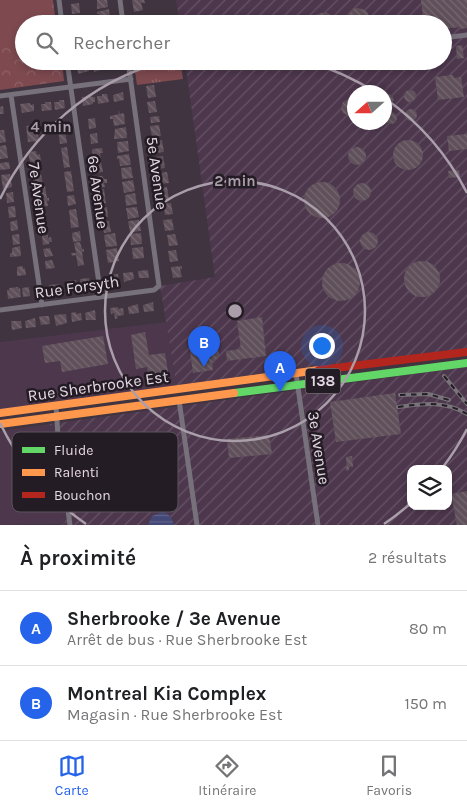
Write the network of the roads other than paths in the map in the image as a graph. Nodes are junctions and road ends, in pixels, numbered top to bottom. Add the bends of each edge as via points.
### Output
1 (59, 0) edge
2 (120, 0) edge
3 (61, 15) edge
4 (122, 15) edge
5 (467, 35) edge
6 (452, 37) edge
7 (68, 70) edge
8 (130, 70) edge
9 (131, 79) junction
10 (71, 86) junction
11 (11, 95) junction
12 (0, 96) edge
13 (157, 288) joint
14 (100, 297) junction
15 (42, 305) junction
16 (0, 310) edge
17 (467, 352) edge
18 (467, 363) edge
19 (296, 374) junction
20 (297, 384) junction
21 (177, 388) junction
22 (114, 398) junction
23 (179, 400) junction
24 (88, 401) junction
25 (56, 406) junction
26 (116, 408) junction
27 (91, 412) junction
28 (0, 413) edge
29 (56, 416) junction
30 (0, 424) edge
31 (58, 432) edge
32 (197, 525) edge
33 (318, 525) edge

1 - 3 street
2 - 4 street
5 - 6 street
7 - 10 street, 6e Avenue
8 - 9 street, 5e Avenue
9 - 10 street
9 - 13 street, 5e Avenue via 159,282
10 - 11 street
10 - 14 street, 6e Avenue
11 - 12 street
11 - 15 street, 7e Avenue
13 - 14 street, Rue Forsyth
14 - 15 street, Rue Forsyth
15 - 16 street, Rue Forsyth
17 - 19 main road, Rue Sherbrooke Est / 138
18 - 20 main road, Rue Sherbrooke Est / 138
19 - 20 street, 3e Avenue
19 - 21 main road, Rue Sherbrooke Est / 138
20 - 23 main road, Rue Sherbrooke Est / 138
20 - 33 street, 3e Avenue
21 - 22 main road, Rue Sherbrooke Est / 138
21 - 23 main road
22 - 24 main road, Rue Sherbrooke Est / 138
22 - 26 main road
23 - 26 main road, Rue Sherbrooke Est / 138
23 - 32 street
24 - 25 main road, Rue Sherbrooke Est / 138
24 - 27 main road
25 - 28 main road, Rue Sherbrooke Est / 138
25 - 29 street
26 - 27 main road, Rue Sherbrooke Est / 138
27 - 29 main road, Rue Sherbrooke Est / 138
29 - 30 main road, Rue Sherbrooke Est / 138
29 - 31 street

